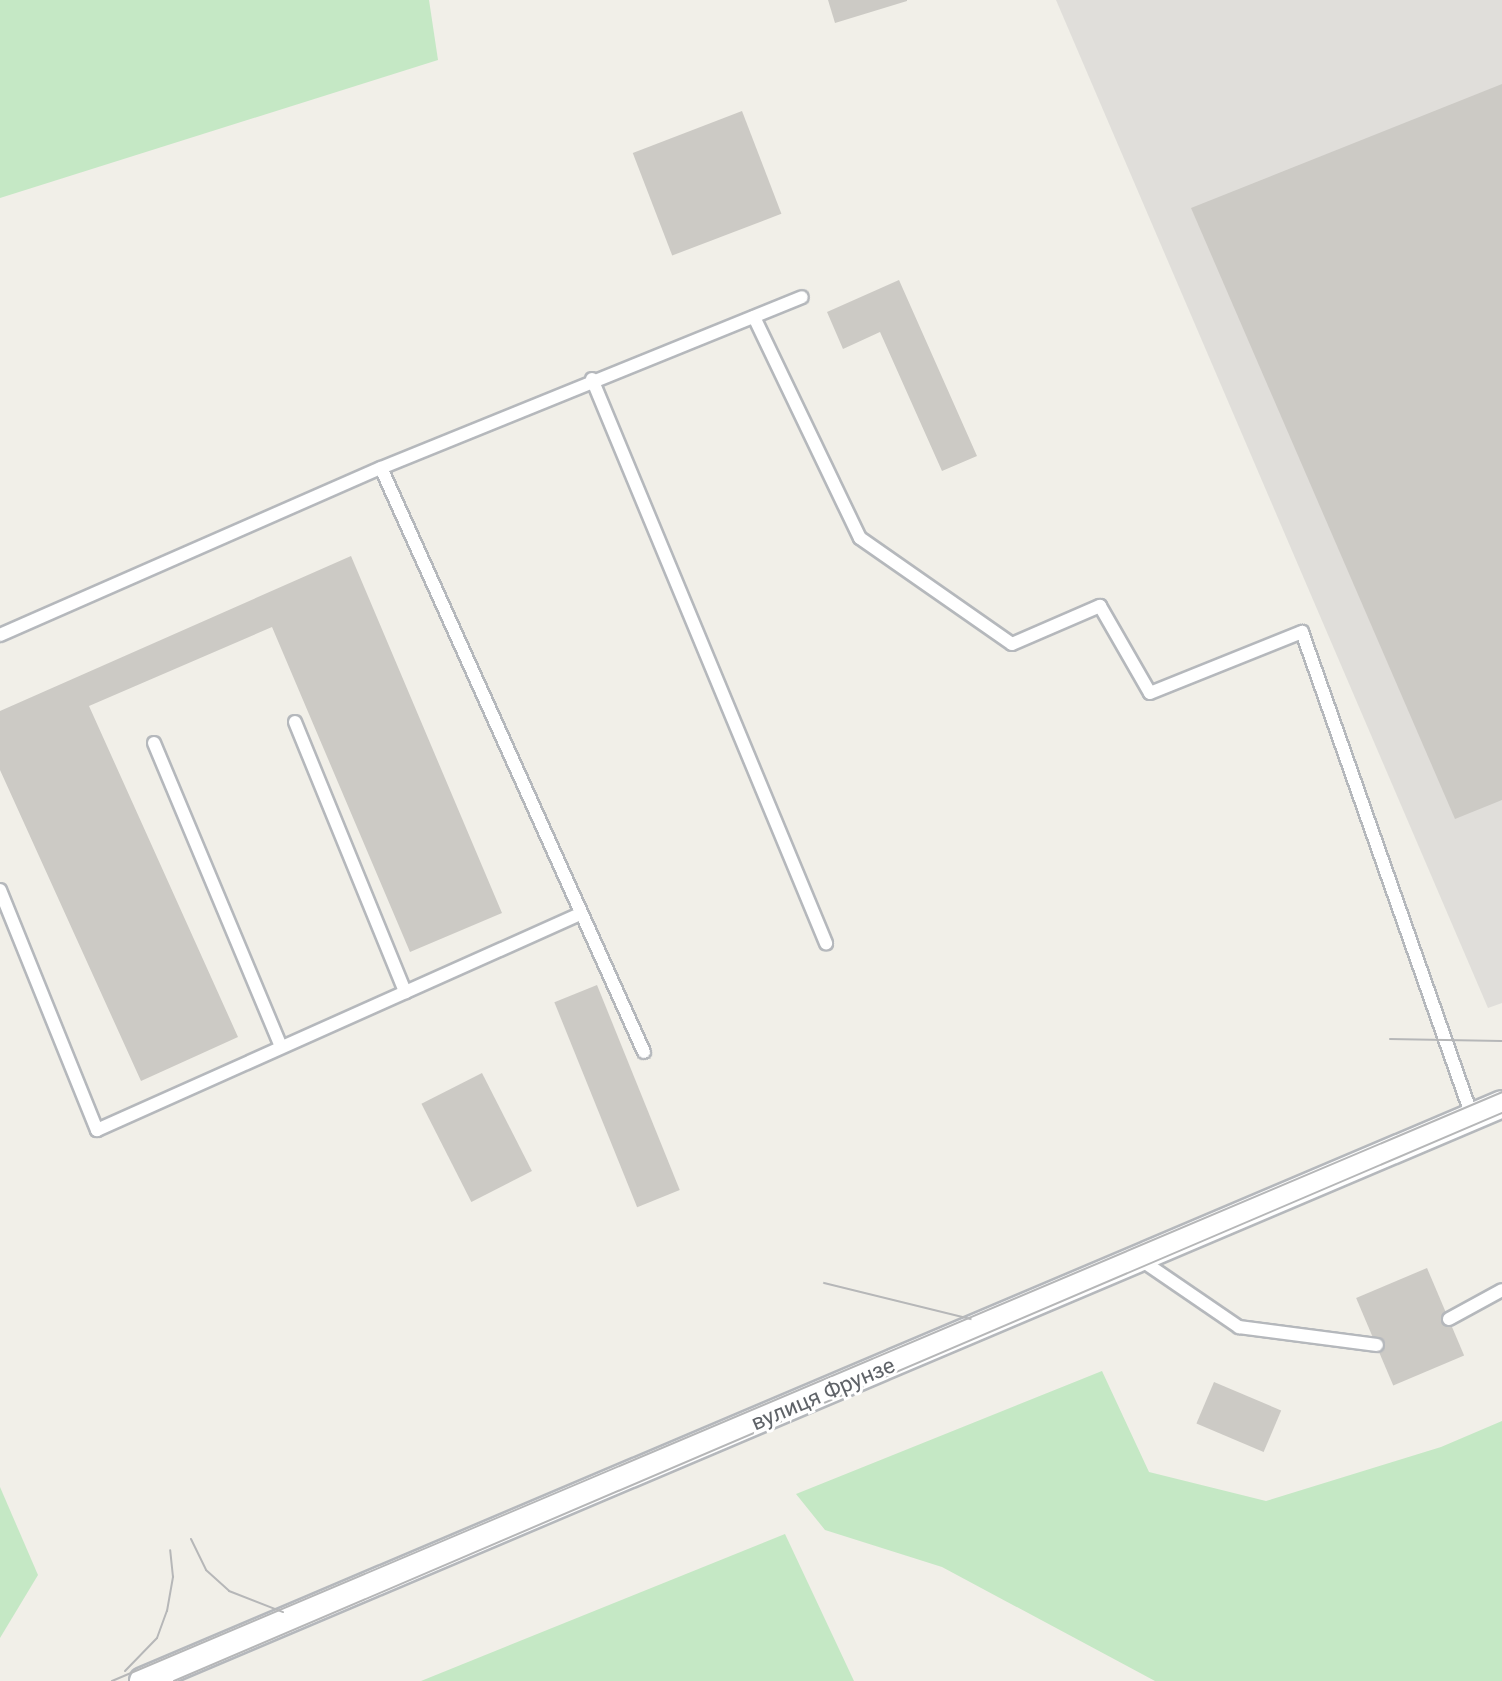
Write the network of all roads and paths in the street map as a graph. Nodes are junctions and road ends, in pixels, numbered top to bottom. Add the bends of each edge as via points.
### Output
1 (802, 297) dead end
2 (754, 317) junction
3 (592, 379) junction
4 (381, 468) junction
5 (0, 635) edge
6 (295, 722) dead end
7 (154, 743) dead end
8 (0, 890) edge
9 (580, 914) junction
10 (826, 943) dead end
11 (405, 992) junction
12 (281, 1047) junction
13 (644, 1052) dead end
14 (1502, 1104) edge
15 (1472, 1116) junction
16 (1141, 1260) junction
17 (1502, 1290) edge
18 (1449, 1319) dead end
19 (1377, 1345) dead end
20 (143, 1681) edge

1 - 2 lane
2 - 3 lane
2 - 15 lane via 860,538 1012,644 1100,606 1150,693 1302,632
3 - 4 lane
3 - 10 lane
4 - 5 lane
4 - 9 lane
6 - 11 lane
7 - 12 lane
8 - 12 lane via 97,1130
9 - 11 lane
9 - 13 lane
11 - 12 lane
14 - 15 street, вулиця Фрунзе
15 - 16 street, вулиця Фрунзе
16 - 19 lane via 1239,1327
16 - 20 street, вулиця Фрунзе
17 - 18 lane

